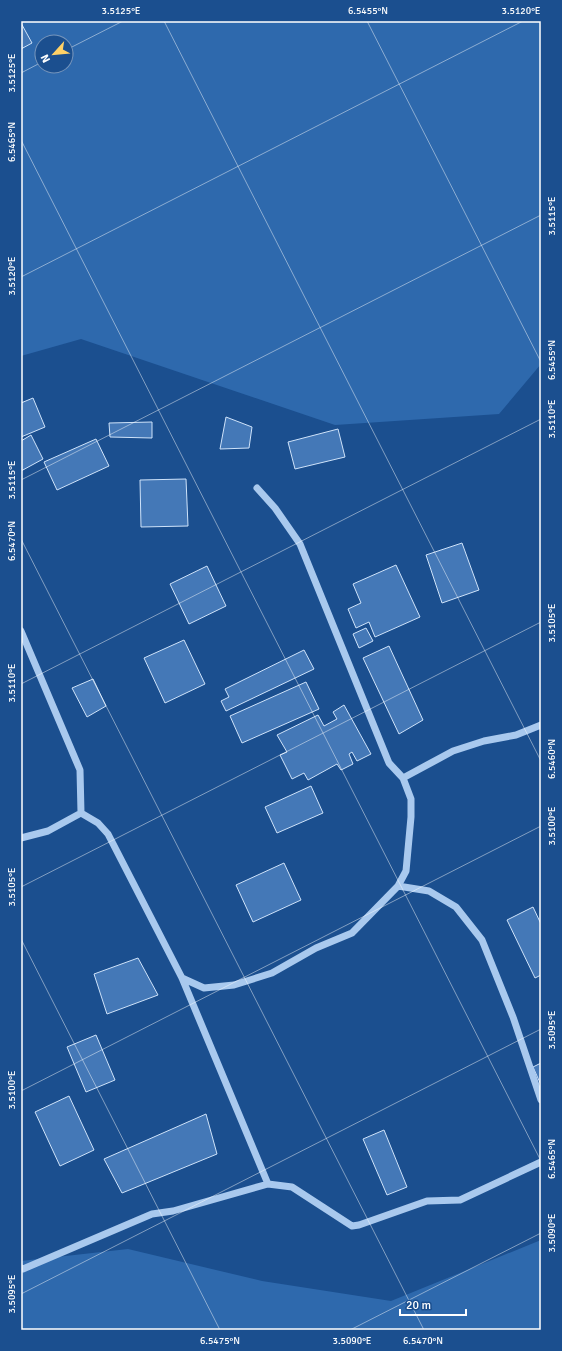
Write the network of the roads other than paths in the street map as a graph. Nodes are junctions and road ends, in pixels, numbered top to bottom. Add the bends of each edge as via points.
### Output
1 (257, 488) dead end
2 (21, 631) edge
3 (541, 725) edge
4 (403, 778) junction
5 (81, 813) junction
6 (21, 838) edge
7 (398, 886) junction
8 (182, 978) junction
9 (541, 1100) edge
10 (541, 1162) edge
11 (268, 1184) junction
12 (21, 1268) edge

1 - 4 street via 276,508 300,544 388,763
2 - 5 street via 80,770
3 - 4 street via 516,735 484,741 453,751
4 - 7 street via 411,799 411,817 406,871
5 - 6 street via 48,831
5 - 8 street via 98,823 108,834
7 - 8 street via 352,933 316,948 272,973 234,985 204,988
7 - 9 street via 429,891 456,907 482,940 513,1018
8 - 11 street
10 - 11 street via 460,1200 427,1201 352,1226 292,1188
11 - 12 street via 173,1211 152,1214

